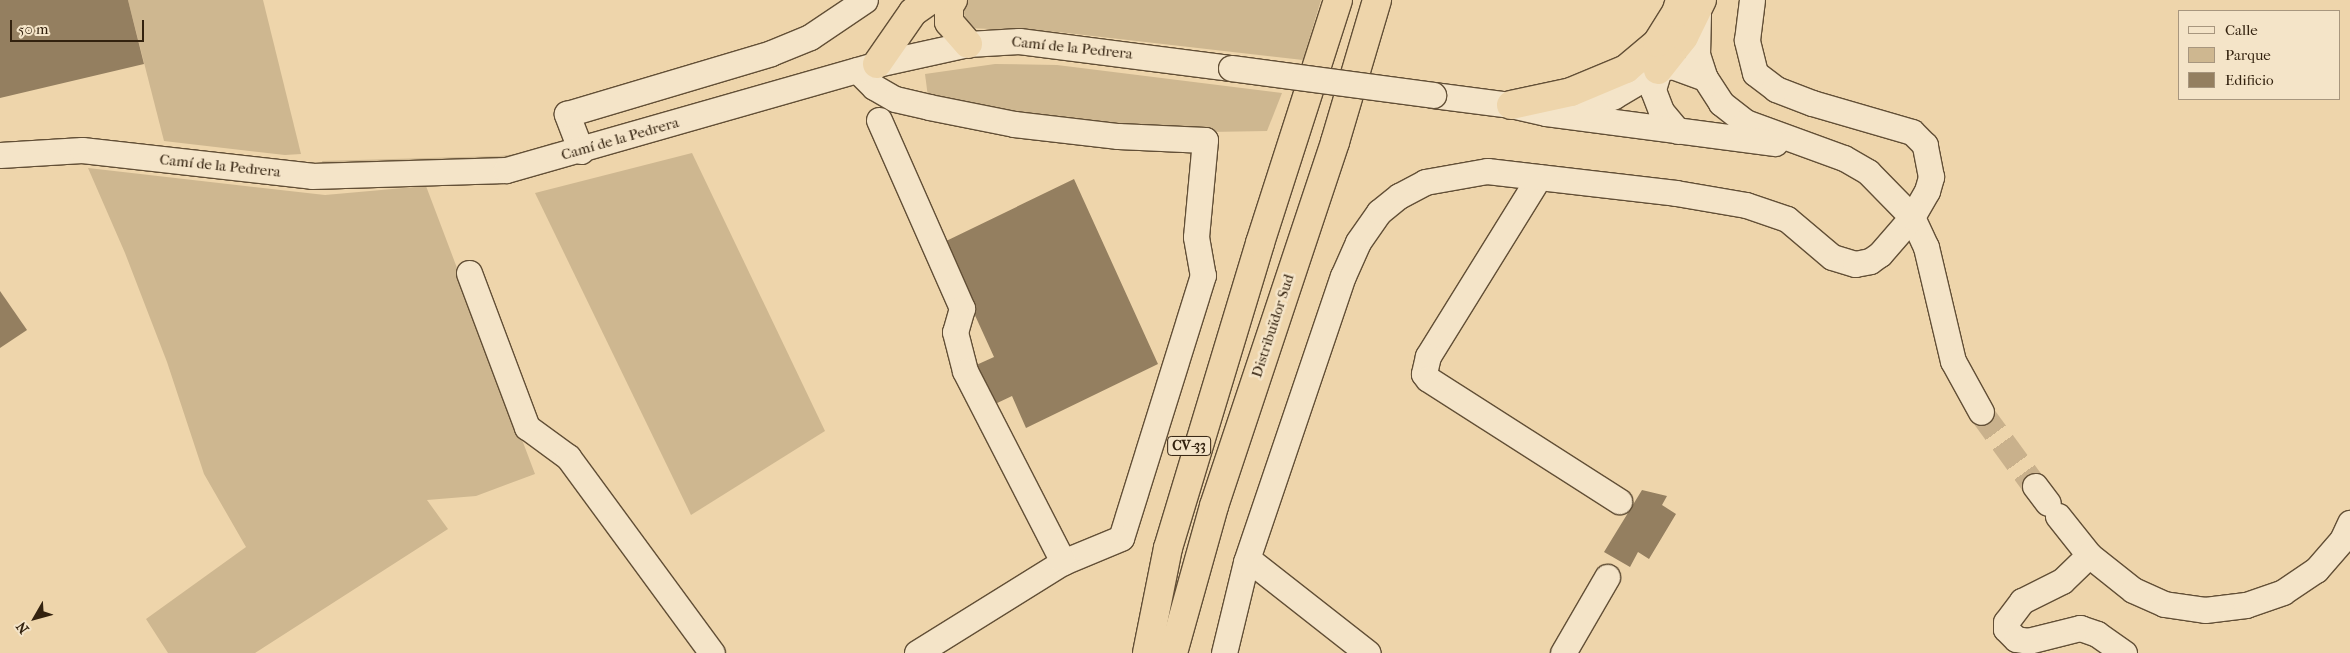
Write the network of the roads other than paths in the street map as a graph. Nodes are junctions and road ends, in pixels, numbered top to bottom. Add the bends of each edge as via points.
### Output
1 (865, 0) edge
2 (930, 0) edge
3 (953, 0) edge
4 (1338, 0) edge
5 (1392, 0) edge
6 (1752, 0) edge
7 (1692, 3) edge
8 (1374, 12) edge
9 (968, 44) junction
10 (867, 67) junction
11 (1658, 70) junction
12 (1705, 78) junction
13 (1511, 105) joint
14 (1542, 106) junction
15 (879, 120) dead end
16 (1678, 131) junction
17 (1812, 146) junction
18 (580, 151) junction
19 (0, 155) edge
20 (1539, 177) junction
21 (1912, 217) junction
22 (1260, 243) junction
23 (469, 273) dead end
24 (1981, 412) tunnel mouth
25 (1619, 501) dead end
26 (2047, 502) tunnel mouth
27 (2350, 523) edge
28 (2088, 555) junction
29 (1248, 559) junction
30 (1063, 562) junction
31 (1607, 577) dead end
32 (712, 653) edge
33 (917, 653) edge
34 (1132, 653) edge
35 (1147, 653) edge
36 (1173, 653) edge
37 (1224, 653) edge
38 (1368, 653) edge
39 (1563, 653) edge
40 (2124, 653) edge

1 - 18 street via 810,37 771,53 568,114
2 - 10 highway via 913,12
3 - 9 highway via 949,6 949,22
4 - 22 highway, CV-33
5 - 8 highway
6 - 21 street via 1746,40 1755,73 1776,89 1812,103 1912,132 1925,145 1931,177
7 - 11 highway
7 - 12 street via 1697,54
7 - 14 highway via 1676,13 1657,42 1626,69
8 - 36 highway, Distribuïdor Sud / CV-33 via 1214,506
9 - 10 street, Camí de la Pedrera
9 - 13 street, Camí de la Pedrera, bridge via 1019,41
10 - 18 street, Camí de la Pedrera
10 - 30 street via 874,87 895,99 929,107 1014,124 1118,136 1205,140 1196,237 1203,275 1121,538
11 - 12 street via 1672,66
11 - 14 street via 1640,73 1601,94
11 - 16 street via 1653,90 1660,111
12 - 17 street via 1722,103 1745,122
13 - 14 highway
14 - 16 street
15 - 30 street via 962,308 955,332 965,371
16 - 17 street
17 - 21 street via 1844,158 1868,172
18 - 19 street, Camí de la Pedrera via 506,170 312,176 82,150
20 - 21 street via 1676,193 1763,210 1786,219 1832,257 1855,264 1870,261 1880,254
20 - 25 street via 1428,356 1424,374
20 - 29 street via 1487,171 1454,175 1425,182 1379,212 1358,242 1343,276
21 - 24 street via 1926,247 1953,361
22 - 34 highway, CV-33 via 1153,548
22 - 35 highway via 1168,548
23 - 32 street via 527,427 568,457
26 - 28 street
27 - 28 street via 2342,540 2316,570 2283,592 2246,605 2205,610 2164,604 2132,590
28 - 40 street via 2062,581 2022,601 2006,622 2006,629 2016,639 2028,641 2080,628 2097,634
29 - 37 street
29 - 38 street
30 - 33 street
31 - 39 street

